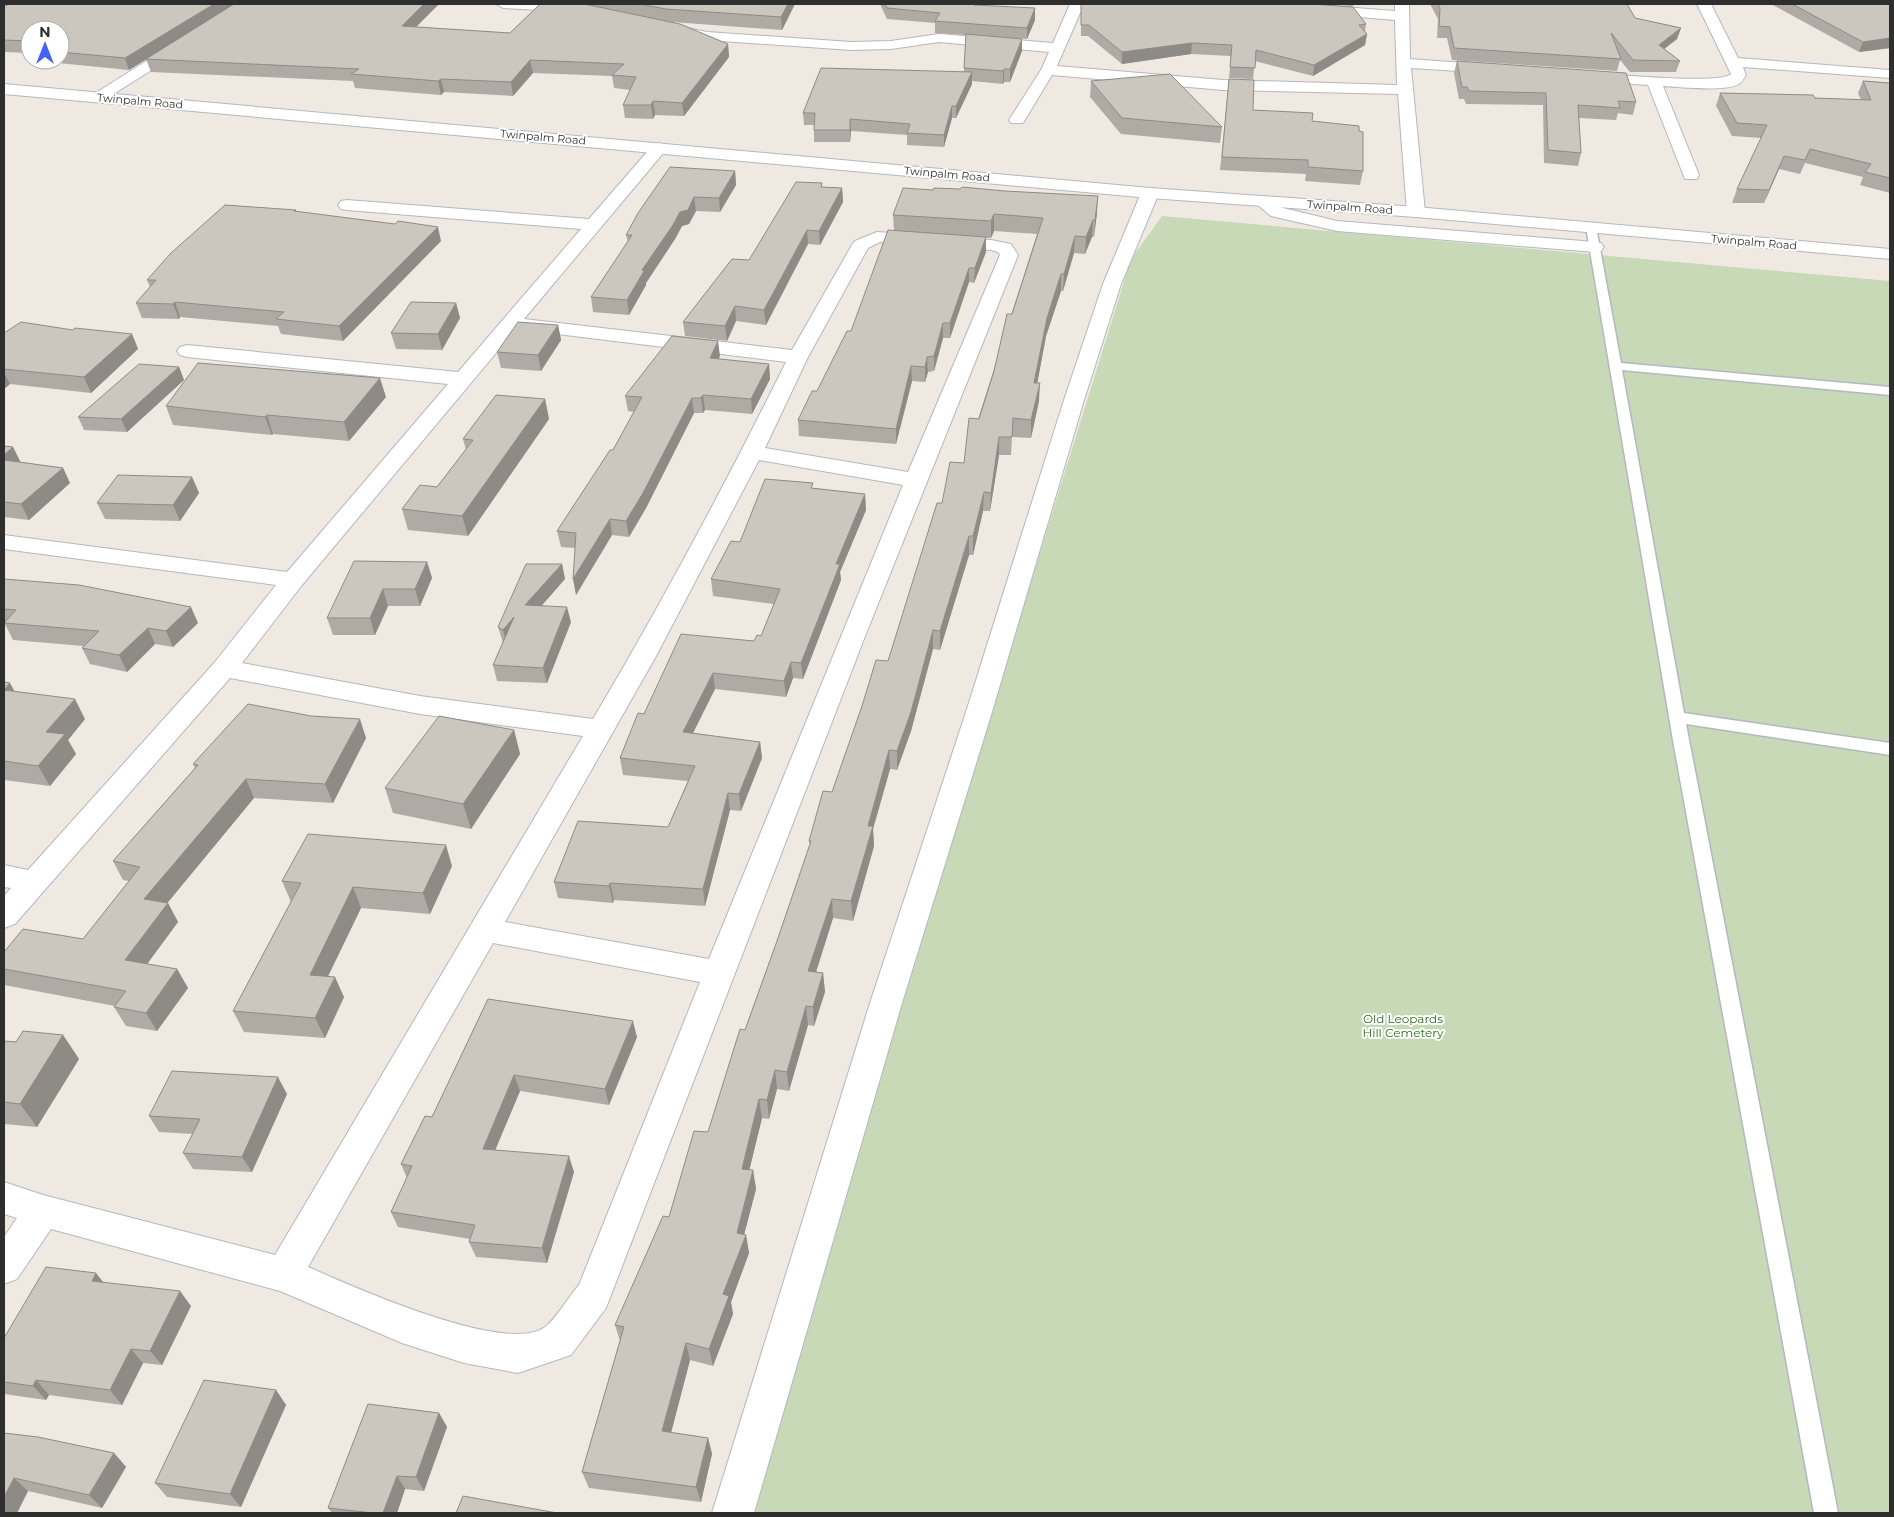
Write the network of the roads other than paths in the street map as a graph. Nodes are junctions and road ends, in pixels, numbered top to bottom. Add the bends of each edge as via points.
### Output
1 (503, 4) edge
2 (1077, 4) edge
3 (1254, 4) edge
4 (1704, 4) edge
5 (588, 10) edge
6 (1403, 10) edge
7 (660, 26) edge
8 (195, 37) edge
9 (1057, 48) junction
10 (1733, 62) junction
11 (1403, 63) junction
12 (1048, 70) junction
13 (1509, 71) edge
14 (1890, 74) edge
15 (1577, 76) edge
16 (1654, 81) junction
17 (4, 89) edge
18 (1405, 90) junction
19 (99, 97) junction
20 (1017, 120) dead end
21 (659, 148) junction
22 (1691, 175) dead end
23 (1150, 193) junction
24 (1262, 201) junction
25 (347, 205) dead end
26 (1416, 212) junction
27 (593, 225) junction
28 (1591, 227) junction
29 (1595, 247) junction
30 (1890, 254) edge
31 (511, 324) junction
32 (187, 351) dead end
33 (798, 357) junction
34 (1615, 366) junction
35 (462, 379) junction
36 (1890, 391) edge
37 (752, 452) junction
38 (915, 480) junction
39 (4, 542) edge
40 (293, 580) junction
41 (224, 668) junction
42 (1677, 717) junction
43 (600, 729) junction
44 (1890, 749) edge
45 (4, 876) edge
46 (33, 882) junction
47 (4, 916) edge
48 (484, 930) junction
49 (718, 973) junction
50 (4, 1198) edge
51 (43, 1211) junction
52 (4, 1268) edge
53 (284, 1276) junction
54 (733, 1513) edge
55 (1826, 1513) edge

1 - 5 street
2 - 9 street
3 - 6 street
4 - 10 street
6 - 11 street
7 - 9 street via 707,36 851,46 891,45 939,38
8 - 19 street
9 - 12 street
10 - 14 street
10 - 16 street via 1739,75 1733,81 1709,84
11 - 13 street
11 - 18 street
12 - 18 street via 1223,85
12 - 20 street
15 - 16 street
16 - 22 street
17 - 19 street, Twinpalm Road
18 - 26 street
19 - 21 street, Twinpalm Road
21 - 23 street, Twinpalm Road
21 - 27 street
23 - 24 street, Twinpalm Road
23 - 54 street via 1112,284 1074,400 886,1003
24 - 26 street, Twinpalm Road
24 - 29 street via 1277,212 1337,226
25 - 27 street
26 - 28 street, Twinpalm Road
27 - 31 street
28 - 29 lane
28 - 30 street, Twinpalm Road
29 - 34 lane
31 - 33 street
31 - 35 street
32 - 35 street
33 - 37 street
33 - 38 street via 861,245 878,237 896,236 1005,248 1009,255
34 - 36 lane
34 - 42 lane
35 - 40 street
37 - 38 street
37 - 43 street
38 - 49 street
39 - 40 street
40 - 41 street
41 - 43 street via 420,704
41 - 46 street
42 - 44 lane
42 - 55 lane
43 - 48 street
45 - 46 street
46 - 47 street
48 - 49 street
48 - 53 street
49 - 53 street via 593,1296 557,1342 518,1354 464,1344 402,1325
50 - 51 street
51 - 52 street
51 - 53 street

